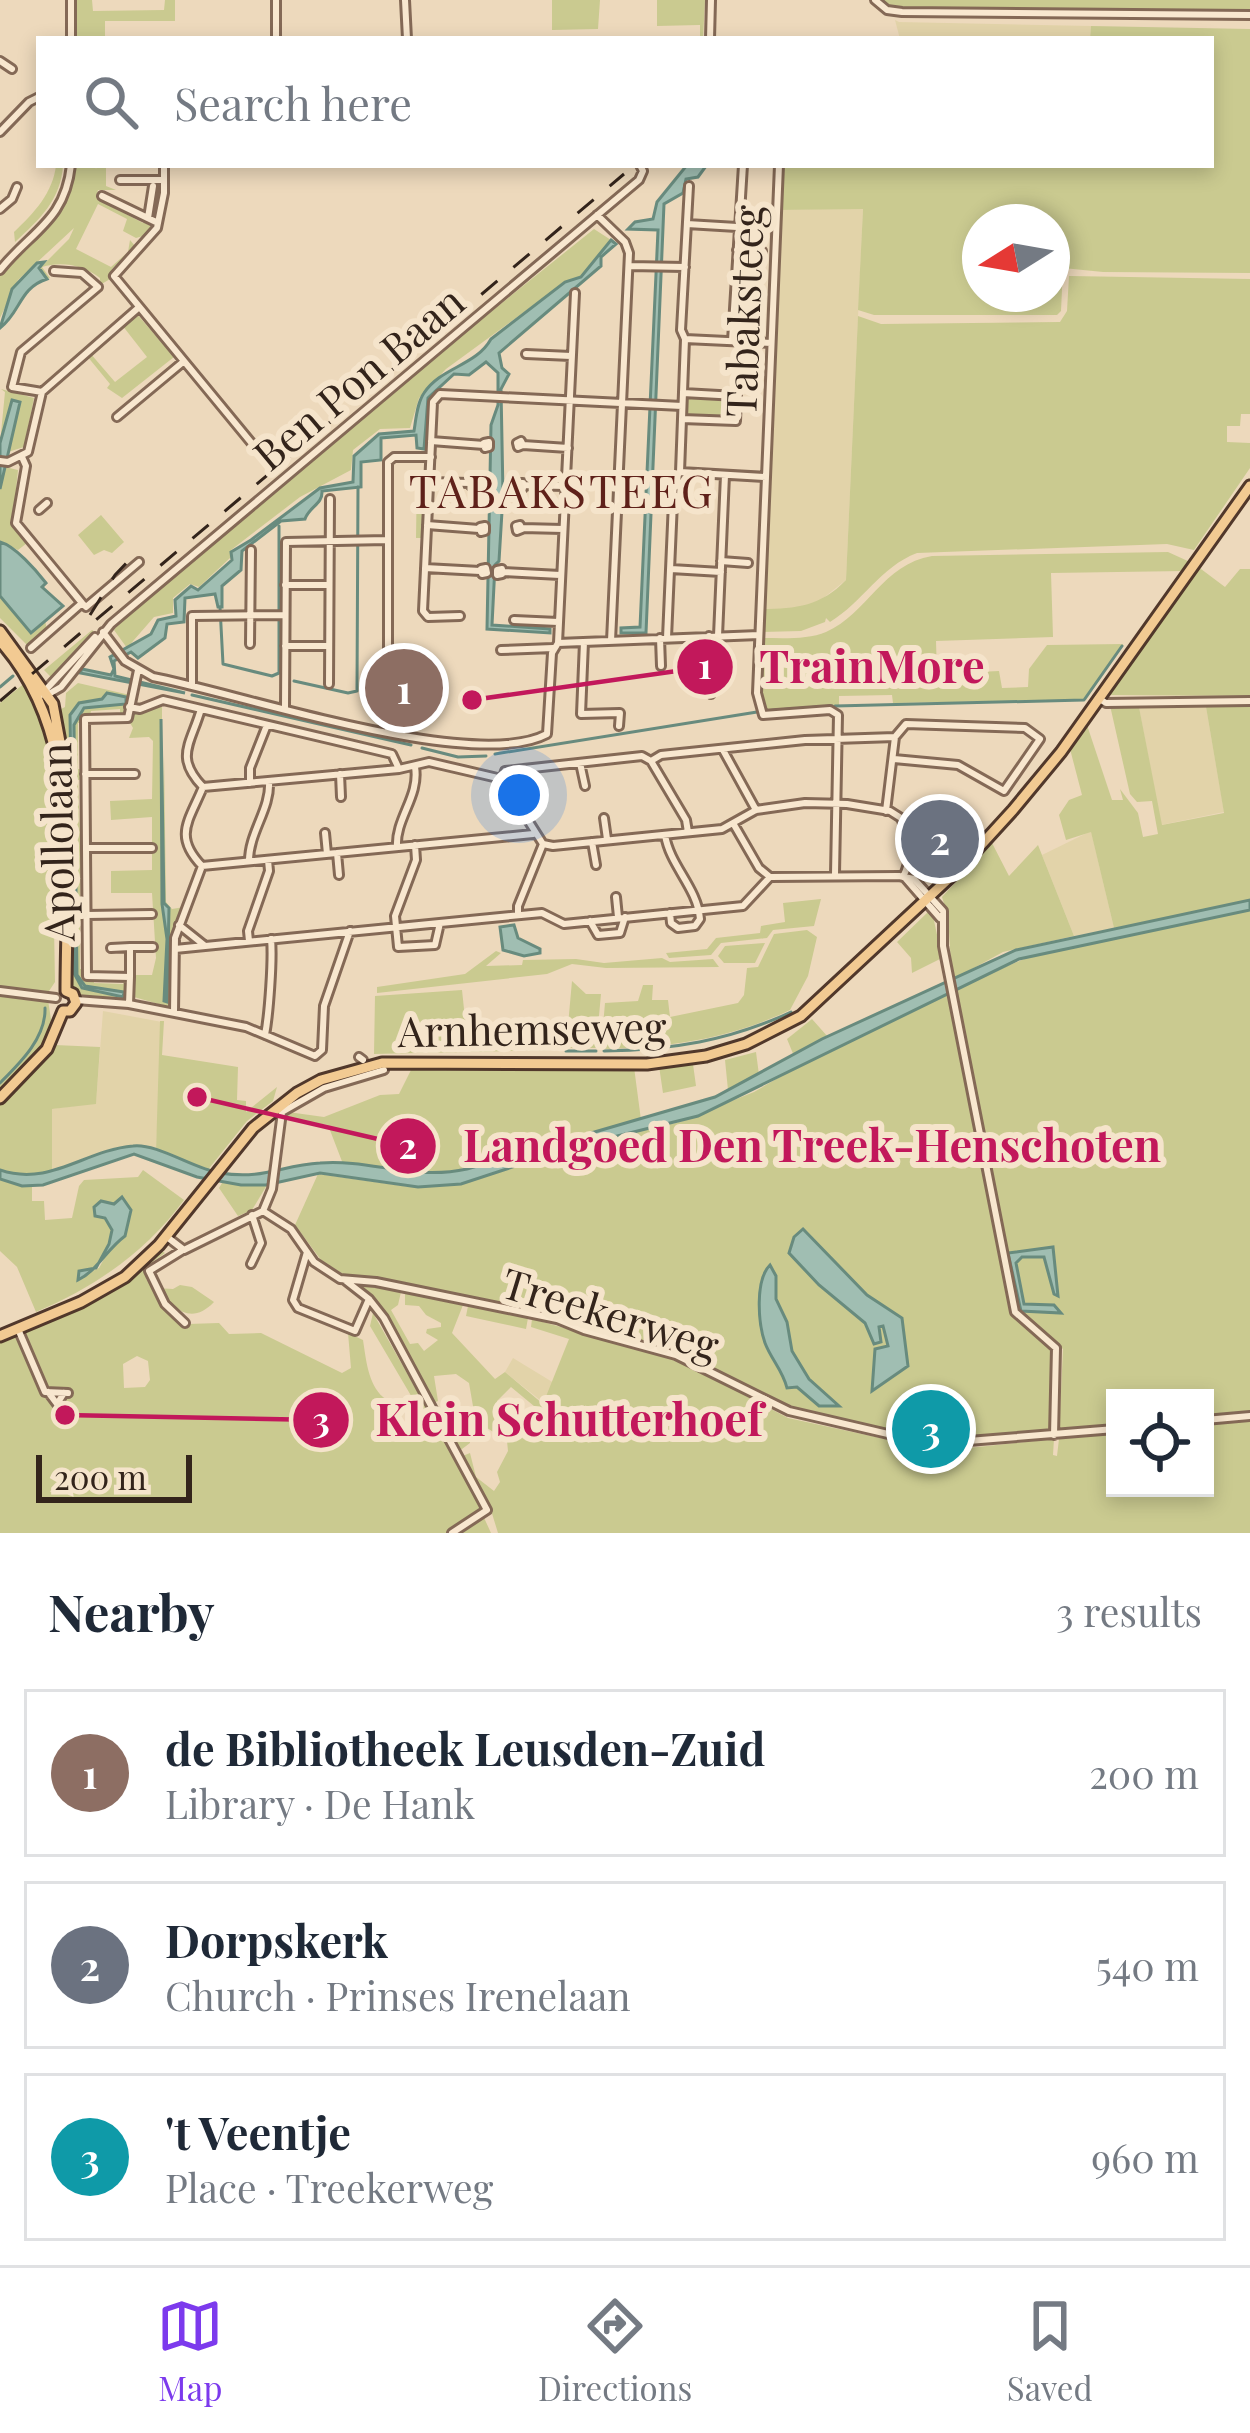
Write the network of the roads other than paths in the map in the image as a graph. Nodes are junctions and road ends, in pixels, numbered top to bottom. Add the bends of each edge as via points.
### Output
1 (71, 0) edge
2 (276, 0) edge
3 (406, 0) edge
4 (711, 0) edge
5 (875, 0) edge
6 (1250, 15) edge
7 (71, 36) edge
8 (276, 36) edge
9 (407, 36) edge
10 (710, 36) edge
11 (0, 61) edge
12 (12, 69) dead end
13 (36, 99) edge
14 (0, 131) edge
15 (70, 168) edge
16 (164, 168) edge
17 (642, 168) edge
18 (742, 168) edge
19 (779, 168) edge
20 (120, 180) dead end
21 (164, 180) junction
22 (153, 186) dead end
23 (689, 186) dead end
24 (16, 187) dead end
25 (0, 195) edge
26 (11, 195) junction
27 (102, 196) dead end
28 (0, 209) edge
29 (597, 215) junction
30 (148, 218) junction
31 (158, 223) junction
32 (687, 224) junction
33 (738, 227) junction
34 (737, 250) junction
35 (763, 251) dead end
36 (629, 266) junction
37 (685, 267) junction
38 (0, 270) edge
39 (54, 271) dead end
40 (575, 293) dead end
41 (138, 308) junction
42 (685, 339) junction
43 (732, 341) junction
44 (771, 343) junction
45 (526, 354) dead end
46 (572, 356) junction
47 (183, 362) junction
48 (42, 392) junction
49 (682, 394) junction
50 (570, 400) junction
51 (622, 403) junction
52 (682, 406) junction
53 (117, 417) dead end
54 (682, 418) junction
55 (431, 441) junction
56 (484, 445) dead end
57 (524, 445) dead end
58 (254, 446) dead end
59 (568, 448) junction
60 (430, 457) junction
61 (0, 459) edge
62 (18, 459) junction
63 (680, 472) junction
64 (725, 476) junction
65 (766, 477) junction
66 (429, 482) junction
67 (470, 483) dead end
68 (524, 485) dead end
69 (565, 486) junction
70 (1250, 486) edge
71 (330, 499) dead end
72 (47, 503) dead end
73 (39, 510) dead end
74 (427, 525) junction
75 (522, 528) dead end
76 (479, 529) dead end
77 (562, 530) junction
78 (330, 540) junction
79 (388, 540) junction
80 (251, 550) dead end
81 (722, 561) junction
82 (139, 562) dead end
83 (748, 563) dead end
84 (425, 568) junction
85 (670, 569) junction
86 (480, 571) dead end
87 (503, 572) dead end
88 (721, 572) junction
89 (560, 575) junction
90 (285, 585) junction
91 (330, 585) junction
92 (82, 603) junction
93 (250, 615) junction
94 (281, 615) junction
95 (460, 616) dead end
96 (514, 620) dead end
97 (558, 622) junction
98 (0, 631) edge
99 (103, 632) junction
100 (759, 635) junction
101 (714, 636) junction
102 (663, 638) junction
103 (0, 641) edge
104 (611, 641) junction
105 (584, 642) junction
106 (250, 644) dead end
107 (285, 646) junction
108 (329, 646) junction
109 (556, 646) junction
110 (31, 648) dead end
111 (500, 650) dead end
112 (661, 666) dead end
113 (136, 672) junction
114 (329, 684) dead end
115 (192, 685) junction
116 (43, 694) junction
117 (712, 694) dead end
118 (1098, 698) junction
119 (1250, 700) edge
120 (130, 707) junction
121 (285, 707) junction
122 (201, 709) junction
123 (267, 725) junction
124 (620, 726) dead end
125 (388, 732) junction
126 (895, 737) junction
127 (839, 739) junction
128 (722, 748) junction
129 (894, 759) junction
130 (651, 761) junction
131 (580, 764) junction
132 (416, 767) junction
133 (398, 769) junction
134 (86, 774) junction
135 (135, 774) dead end
136 (340, 774) junction
137 (502, 779) junction
138 (269, 781) junction
139 (250, 783) junction
140 (203, 787) junction
141 (585, 787) dead end
142 (341, 797) dead end
143 (837, 804) junction
144 (756, 810) junction
145 (886, 811) junction
146 (604, 818) dead end
147 (733, 823) junction
148 (688, 832) junction
149 (325, 833) dead end
150 (533, 834) junction
151 (665, 835) junction
152 (607, 840) junction
153 (592, 842) junction
154 (543, 844) junction
155 (415, 845) junction
156 (397, 847) junction
157 (86, 848) junction
158 (152, 848) dead end
159 (337, 853) junction
160 (327, 854) junction
161 (268, 860) junction
162 (250, 861) junction
163 (596, 865) dead end
164 (202, 866) junction
165 (835, 874) junction
166 (339, 875) dead end
167 (903, 877) junction
168 (770, 878) junction
169 (616, 897) dead end
170 (929, 898) junction
171 (699, 910) junction
172 (670, 913) junction
173 (152, 914) dead end
174 (87, 915) junction
175 (519, 915) junction
176 (621, 918) junction
177 (590, 921) junction
178 (440, 923) junction
179 (179, 925) junction
180 (396, 927) junction
181 (350, 932) junction
182 (271, 939) junction
183 (249, 941) junction
184 (204, 945) junction
185 (130, 947) junction
186 (153, 947) dead end
187 (111, 948) dead end
188 (175, 949) junction
189 (130, 977) junction
190 (0, 991) edge
191 (61, 994) junction
192 (76, 1000) junction
193 (129, 1004) junction
194 (63, 1011) junction
195 (174, 1012) junction
196 (266, 1035) junction
197 (384, 1070) dead end
198 (0, 1098) edge
199 (263, 1211) junction
200 (252, 1215) junction
201 (167, 1237) junction
202 (184, 1250) junction
203 (308, 1252) junction
204 (251, 1264) dead end
205 (346, 1281) junction
206 (369, 1299) junction
207 (185, 1322) dead end
208 (16, 1329) junction
209 (0, 1334) edge
210 (66, 1393) dead end
211 (1250, 1416) edge
212 (1214, 1419) edge
213 (1106, 1431) edge
214 (1054, 1435) junction
215 (452, 1533) edge

1 - 7 street
2 - 8 street
3 - 9 street
4 - 10 street
5 - 6 street via 896,12
11 - 12 street
13 - 14 street
15 - 38 street via 52,219
16 - 21 street
17 - 29 street, Ben Pon Baan via 639,180
18 - 33 street
19 - 44 street, Tabaksteeg
20 - 21 street
21 - 31 street
22 - 30 street
23 - 32 street
24 - 26 street
25 - 26 street
26 - 28 street
27 - 30 street
29 - 36 street via 625,242
29 - 99 street, Ben Pon Baan
30 - 31 street
31 - 41 street via 114,276
32 - 33 street
32 - 37 street
33 - 34 street
34 - 35 street
34 - 43 street
36 - 37 street
36 - 51 street
37 - 42 street
39 - 48 street via 82,273 98,286 20,352 12,387
40 - 46 street
41 - 47 street
41 - 48 street
42 - 43 street
42 - 49 street
43 - 44 street
44 - 65 street, Tabaksteeg
45 - 46 street
46 - 50 street
47 - 53 street
47 - 58 street
48 - 62 street via 28,452
49 - 52 street
49 - 54 street via 737,396 736,421
50 - 51 street
50 - 55 street via 440,394
50 - 59 street
51 - 52 street
51 - 104 street
52 - 54 street
54 - 63 street
55 - 56 street
55 - 60 street
57 - 59 street
59 - 69 street
60 - 66 street
60 - 79 street via 389,459
61 - 62 street
62 - 92 street via 26,466 16,523
63 - 64 street
63 - 85 street
64 - 65 street
64 - 81 street
65 - 100 street, Tabaksteeg
66 - 67 street
66 - 74 street
68 - 69 street
69 - 77 street
70 - 118 main road, Arnhemseweg
71 - 78 street
72 - 73 street
74 - 76 street
74 - 84 street
75 - 77 street
77 - 89 street
78 - 79 street
78 - 90 street via 287,541
78 - 91 street
79 - 125 street
80 - 93 street
81 - 83 street
81 - 88 street
82 - 92 street
84 - 86 street
84 - 95 street via 424,615
85 - 88 street
85 - 102 street
87 - 89 street
88 - 101 street
89 - 97 street
90 - 91 street
90 - 94 street
91 - 108 street
92 - 110 street
93 - 94 street
93 - 106 street
93 - 115 street via 192,616
94 - 107 street
96 - 97 street
97 - 109 street
98 - 116 main road
99 - 113 street
99 - 116 street, Ben Pon Baan via 67,680
100 - 101 street
100 - 127 street, Tabaksteeg via 761,714 834,711
101 - 102 street
101 - 117 street
102 - 104 street
102 - 112 street
103 - 116 main road
104 - 105 street
105 - 109 street
105 - 124 street via 581,714 620,713
107 - 108 street
107 - 121 street
108 - 114 street
109 - 111 street
109 - 125 street via 543,737 452,745
113 - 115 street
113 - 120 street
115 - 121 street
116 - 191 main road via 61,782
118 - 119 street
118 - 170 main road, Arnhemseweg via 1013,809
120 - 122 street via 163,700
120 - 134 street, Apollolaan via 128,718 85,719
121 - 125 street
122 - 123 street
122 - 140 street via 185,753 187,770
123 - 133 street via 392,754
123 - 139 street
126 - 127 street
126 - 129 street
126 - 129 street via 906,724 1024,728 1040,744 1004,791 958,765
127 - 128 street
127 - 143 street
128 - 130 street
128 - 144 street
129 - 145 street
130 - 131 street
130 - 148 street
131 - 137 street via 506,771
131 - 141 street
132 - 133 street
132 - 137 street via 429,762
132 - 156 street
133 - 136 street
134 - 135 street
134 - 157 street, Apollolaan
136 - 138 street
136 - 142 street
137 - 150 street
138 - 139 street
138 - 162 street
139 - 140 street
140 - 164 street via 185,835
143 - 144 street
143 - 145 street
143 - 165 street
144 - 147 street
145 - 167 street via 906,830
146 - 152 street
147 - 148 street
147 - 168 street
148 - 151 street
149 - 160 street
150 - 154 street
150 - 155 street
151 - 152 street
151 - 171 street
152 - 153 street
153 - 154 street
153 - 163 street
154 - 175 street
155 - 156 street
155 - 180 street
156 - 159 street
157 - 158 street
157 - 174 street, Apollolaan
159 - 160 street
159 - 166 street
160 - 161 street
161 - 162 street
161 - 183 street
162 - 164 street
164 - 179 street
165 - 167 street
165 - 168 street
167 - 170 street
168 - 171 street via 743,906
169 - 176 street
170 - 201 main road, Arnhemseweg via 811,1008 746,1044 647,1064 410,1062 357,1068 297,1093 253,1128
170 - 214 street via 943,910 949,980 1015,1312 1056,1348
171 - 172 street
171 - 172 street via 697,925 678,928
172 - 176 street
173 - 174 street
174 - 189 street, Apollolaan via 87,976
175 - 177 street
175 - 178 street
176 - 177 street
176 - 177 street via 620,933 598,935
178 - 180 street
178 - 180 street via 435,944 398,946
179 - 184 street
179 - 188 street
180 - 181 street
181 - 182 street
181 - 196 street via 324,1006 322,1050 312,1056
182 - 183 street
182 - 196 street
183 - 184 street
184 - 188 street
185 - 186 street, Apollolaan
185 - 187 street, Apollolaan
185 - 189 street, Apollolaan
188 - 195 street
189 - 193 street, Apollolaan
190 - 191 street
191 - 192 main road
191 - 194 main road via 56,1006
192 - 193 street
192 - 194 main road
193 - 195 street
194 - 198 main road via 47,1049
195 - 196 street
197 - 199 street, Arnhemseweg via 346,1078 282,1112
199 - 200 street
199 - 203 street
200 - 202 street
200 - 204 street via 261,1243
201 - 202 street
201 - 208 main road, Arnhemseweg via 124,1277
202 - 207 street via 149,1271
203 - 205 street
203 - 206 street via 293,1300 298,1308 355,1331
205 - 206 street
205 - 214 street, Treekerweg via 557,1319 676,1355 789,1411 931,1444
206 - 215 street via 487,1510
208 - 209 main road, Arnhemseweg
208 - 210 street via 45,1392
211 - 212 street
213 - 214 street, Treekerweg

